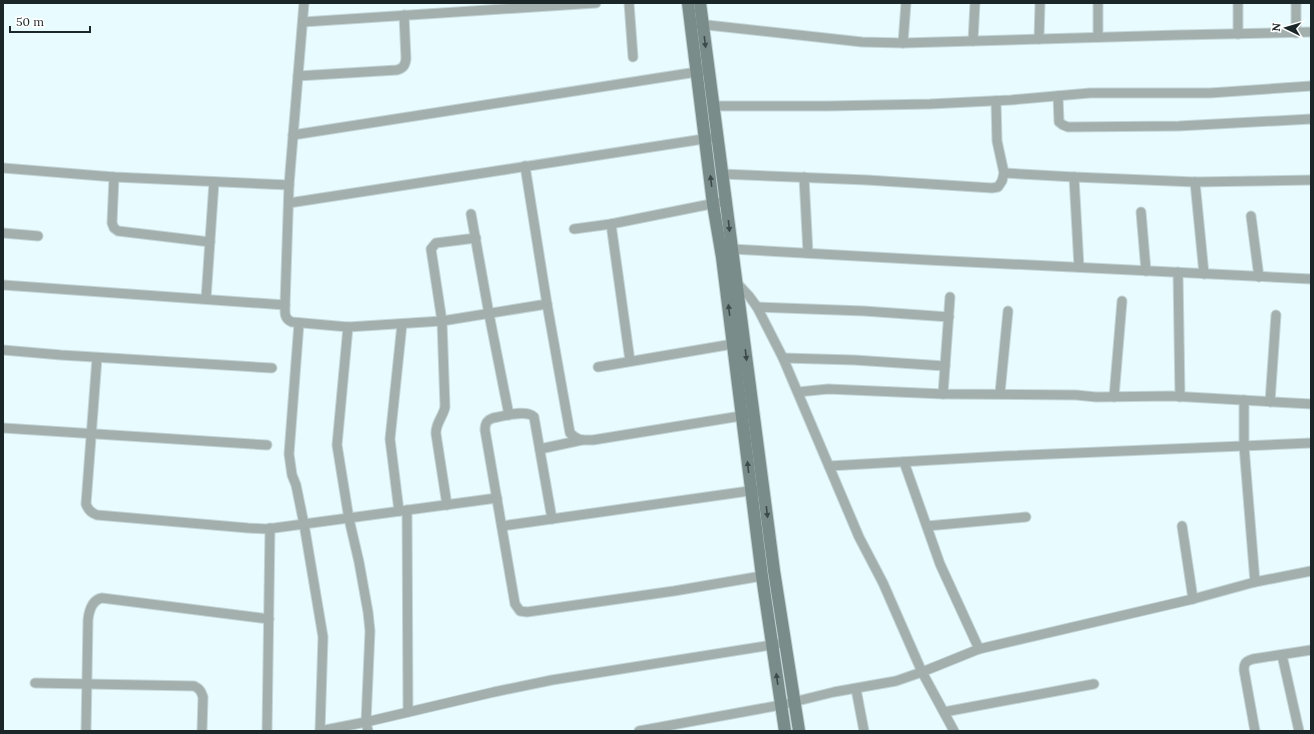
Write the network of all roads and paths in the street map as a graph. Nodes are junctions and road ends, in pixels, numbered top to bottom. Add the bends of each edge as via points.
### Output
1 (304, 3) edge
2 (596, 3) edge
3 (629, 3) edge
4 (688, 3) edge
5 (700, 3) edge
6 (906, 3) edge
7 (975, 3) edge
8 (1040, 3) edge
9 (1098, 3) edge
10 (1238, 3) edge
11 (1296, 3) edge
12 (571, 4) edge
13 (516, 5) edge
14 (455, 7) edge
15 (404, 15) junction
16 (303, 22) junction
17 (697, 24) junction
18 (1296, 32) junction
19 (1311, 32) edge
20 (1238, 34) junction
21 (1098, 37) junction
22 (1039, 39) junction
23 (973, 41) junction
24 (903, 43) junction
25 (633, 57) dead end
26 (702, 71) junction
27 (298, 76) junction
28 (1311, 86) edge
29 (1058, 96) junction
30 (996, 101) junction
31 (713, 106) junction
32 (1311, 119) edge
33 (293, 135) junction
34 (711, 138) junction
35 (525, 166) junction
36 (3, 168) edge
37 (1004, 173) junction
38 (722, 174) junction
39 (114, 177) junction
40 (804, 177) junction
41 (1074, 177) junction
42 (1311, 180) edge
43 (214, 182) junction
44 (1195, 182) junction
45 (289, 185) junction
46 (726, 201) junction
47 (288, 203) junction
48 (713, 204) junction
49 (1141, 212) dead end
50 (471, 214) dead end
51 (1251, 216) dead end
52 (611, 224) junction
53 (574, 229) dead end
54 (3, 233) edge
55 (38, 236) dead end
56 (476, 238) junction
57 (210, 242) junction
58 (731, 249) junction
59 (808, 253) junction
60 (1079, 267) junction
61 (1146, 270) junction
62 (1178, 272) junction
63 (724, 274) junction
64 (1204, 274) junction
65 (1259, 276) junction
66 (1311, 279) edge
67 (737, 282) junction
68 (3, 285) edge
69 (950, 297) dead end
70 (206, 298) junction
71 (1122, 301) dead end
72 (547, 304) junction
73 (285, 305) junction
74 (757, 307) junction
75 (1008, 311) dead end
76 (489, 314) junction
77 (1276, 315) dead end
78 (949, 317) junction
79 (442, 321) junction
80 (299, 323) junction
81 (402, 324) junction
82 (348, 327) junction
83 (733, 344) junction
84 (3, 350) edge
85 (97, 358) junction
86 (783, 358) junction
87 (630, 361) junction
88 (945, 366) junction
89 (598, 367) dead end
90 (272, 368) dead end
91 (798, 392) junction
92 (1000, 393) junction
93 (943, 394) junction
94 (1180, 396) junction
95 (1114, 397) junction
96 (1244, 400) junction
97 (1270, 402) junction
98 (1311, 404) edge
99 (509, 415) junction
100 (748, 415) junction
101 (3, 428) edge
102 (91, 434) junction
103 (582, 440) junction
104 (1311, 443) edge
105 (267, 446) dead end
106 (1244, 446) junction
107 (540, 449) junction
108 (904, 462) junction
109 (830, 466) junction
110 (764, 489) junction
111 (751, 490) junction
112 (497, 498) junction
113 (447, 504) junction
114 (403, 510) junction
115 (1026, 517) dead end
116 (349, 518) junction
117 (552, 519) junction
118 (304, 524) junction
119 (502, 526) junction
120 (927, 526) junction
121 (1182, 526) dead end
122 (270, 528) junction
123 (1311, 571) edge
124 (762, 576) junction
125 (1255, 582) junction
126 (1193, 599) junction
127 (269, 619) junction
128 (786, 644) junction
129 (772, 645) junction
130 (979, 649) junction
131 (1311, 650) edge
132 (1282, 654) junction
133 (922, 672) junction
134 (35, 683) dead end
135 (87, 684) junction
136 (1094, 684) dead end
137 (856, 689) junction
138 (796, 701) junction
139 (781, 704) junction
140 (408, 712) junction
141 (944, 712) junction
142 (367, 727) edge
143 (86, 731) edge
144 (202, 731) edge
145 (267, 731) edge
146 (320, 731) edge
147 (639, 731) edge
148 (785, 731) edge
149 (799, 731) edge
150 (864, 731) edge
151 (954, 731) edge
152 (1255, 731) edge
153 (1299, 731) edge

1 - 16 street
2 - 12 street
3 - 25 street
4 - 17 main road
5 - 17 main road
6 - 24 street
7 - 23 street
8 - 22 street
9 - 21 street
10 - 20 street
11 - 18 street
12 - 13 street
13 - 14 street
14 - 15 street
15 - 16 street
15 - 27 street via 406,59 402,69
16 - 27 street
17 - 24 street via 862,42
17 - 26 main road
18 - 19 street
18 - 20 street
20 - 21 street
21 - 22 street
22 - 23 street
23 - 24 street
26 - 31 main road
26 - 33 street
26 - 34 main road
27 - 33 street
28 - 29 street via 1210,93 1090,93
29 - 30 street
29 - 32 street via 1059,122 1068,127 1179,126
30 - 31 street via 828,106
30 - 37 street via 997,140
31 - 34 main road
33 - 45 street
34 - 35 street
34 - 38 main road
48 -> 34 main road
35 - 47 street
35 - 72 street
36 - 39 street
37 - 40 street via 998,186 992,188
37 - 41 street
38 - 40 street
38 - 46 main road
39 - 43 street
39 - 57 street via 112,223 118,232
40 - 59 street
41 - 44 street
41 - 60 street
42 - 44 street
43 - 45 street
43 - 57 street
44 - 64 street
45 - 47 street
46 - 48 street
46 -> 58 main road
47 - 73 street
48 - 52 street
48 - 63 main road
49 - 61 street
50 - 56 street
51 - 65 street
52 - 53 street
52 - 87 street
54 - 55 street
56 - 76 street
56 - 79 street via 436,243 431,249
57 - 70 street
58 - 59 street
58 - 67 main road
59 - 60 street
60 - 61 street
61 - 62 street
62 - 64 street
62 - 94 street
63 - 67 street
83 -> 63 main road
64 - 65 street
65 - 66 street
67 - 74 street
67 -> 100 main road
68 - 70 street
69 - 78 street
70 - 73 street
71 - 95 street
72 - 76 street
72 - 103 street via 570,433
73 - 80 street via 285,316 288,321
74 - 78 street
74 - 86 street
75 - 92 street
76 - 79 street
76 - 99 street
77 - 97 street
78 - 88 street
79 - 81 street
79 - 113 street via 445,407 436,434
80 - 82 street
80 - 118 street via 289,454
81 - 82 street
81 - 114 street via 390,439
82 - 116 street via 337,445
83 - 87 street
83 - 100 main road
84 - 85 street
85 - 90 street
85 - 102 street
86 - 88 street
86 - 91 street
87 - 89 street
88 - 93 street
91 - 93 street via 828,389
91 - 109 street
92 - 93 street
92 - 95 street
94 - 95 street
94 - 96 street
96 - 97 street
96 - 106 street
97 - 98 street
99 - 107 street via 525,413 534,417
99 - 112 street via 492,418 485,424
100 - 103 street
100 - 110 main road
111 -> 100 main road
101 - 102 street
102 - 105 street
102 - 122 street via 86,504 92,513
103 - 107 street
104 - 106 street
106 - 108 street
106 - 125 street
107 - 117 street
108 - 109 street
108 - 120 street
109 - 133 street via 859,537 883,583
110 - 111 street
110 -> 128 main road
111 - 117 street
111 - 124 main road
112 - 113 street
112 - 119 street
113 - 114 street
114 - 116 street
114 - 140 street
115 - 120 street
116 - 118 street
116 - 142 street via 370,630
117 - 119 street
118 - 122 street
118 - 146 street via 323,637
119 - 124 street via 515,604 520,611 674,591
120 - 130 street via 940,564
121 - 126 street
122 - 127 street
123 - 125 street
124 - 129 main road
125 - 126 street
126 - 130 street
127 - 135 street via 97,599 89,612 88,620
127 - 145 street
128 - 129 street
128 - 138 main road
139 -> 129 main road
129 - 140 street via 552,680
130 - 133 street
131 - 132 street
132 - 152 street via 1253,659 1244,664
132 - 153 street
133 - 137 street via 896,681
133 - 141 street
134 - 135 street
135 - 143 street
135 - 144 street via 199,688 203,697
136 - 141 street
137 - 138 street
137 - 150 street
138 - 139 street
138 - 149 main road
139 - 147 street
139 - 148 main road
140 - 142 street
141 - 151 street
142 - 146 street

